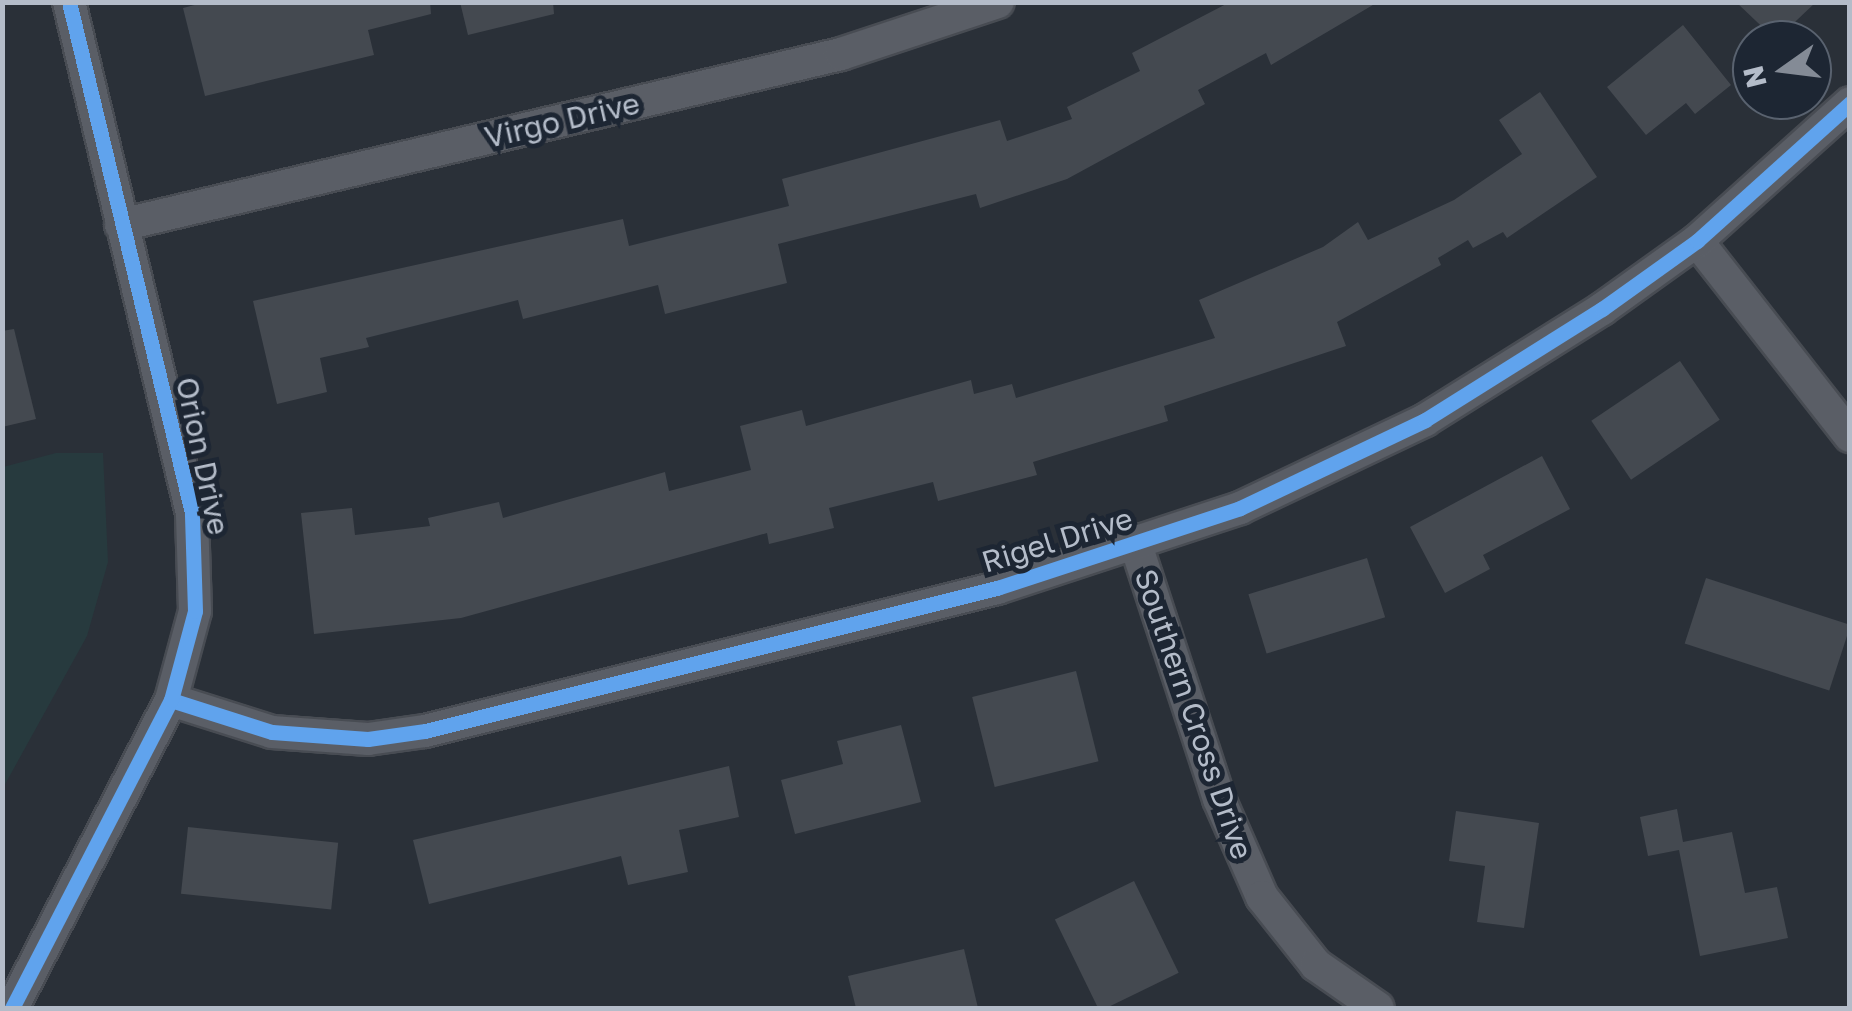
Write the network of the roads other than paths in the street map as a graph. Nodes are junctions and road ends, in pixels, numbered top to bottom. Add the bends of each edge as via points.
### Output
1 (69, 2) edge
2 (998, 2) edge
3 (1850, 103) edge
4 (121, 225) junction
5 (1696, 241) junction
6 (1850, 436) edge
7 (1136, 545) junction
8 (170, 700) junction
9 (1337, 998) edge
10 (12, 1008) edge
11 (1378, 1008) edge

1 - 4 street, Orion Drive
2 - 4 street, Virgo Drive via 841,54
3 - 5 street, Rigel Drive
4 - 8 street, Orion Drive via 192,513 196,610
5 - 6 street
5 - 7 street, Rigel Drive via 1425,420 1240,508
7 - 8 street, Rigel Drive via 424,731 368,739 272,732
7 - 9 street, Southern Cross Drive via 1242,856 1289,936
8 - 10 street, Orion Drive
9 - 11 street, Southern Cross Drive

